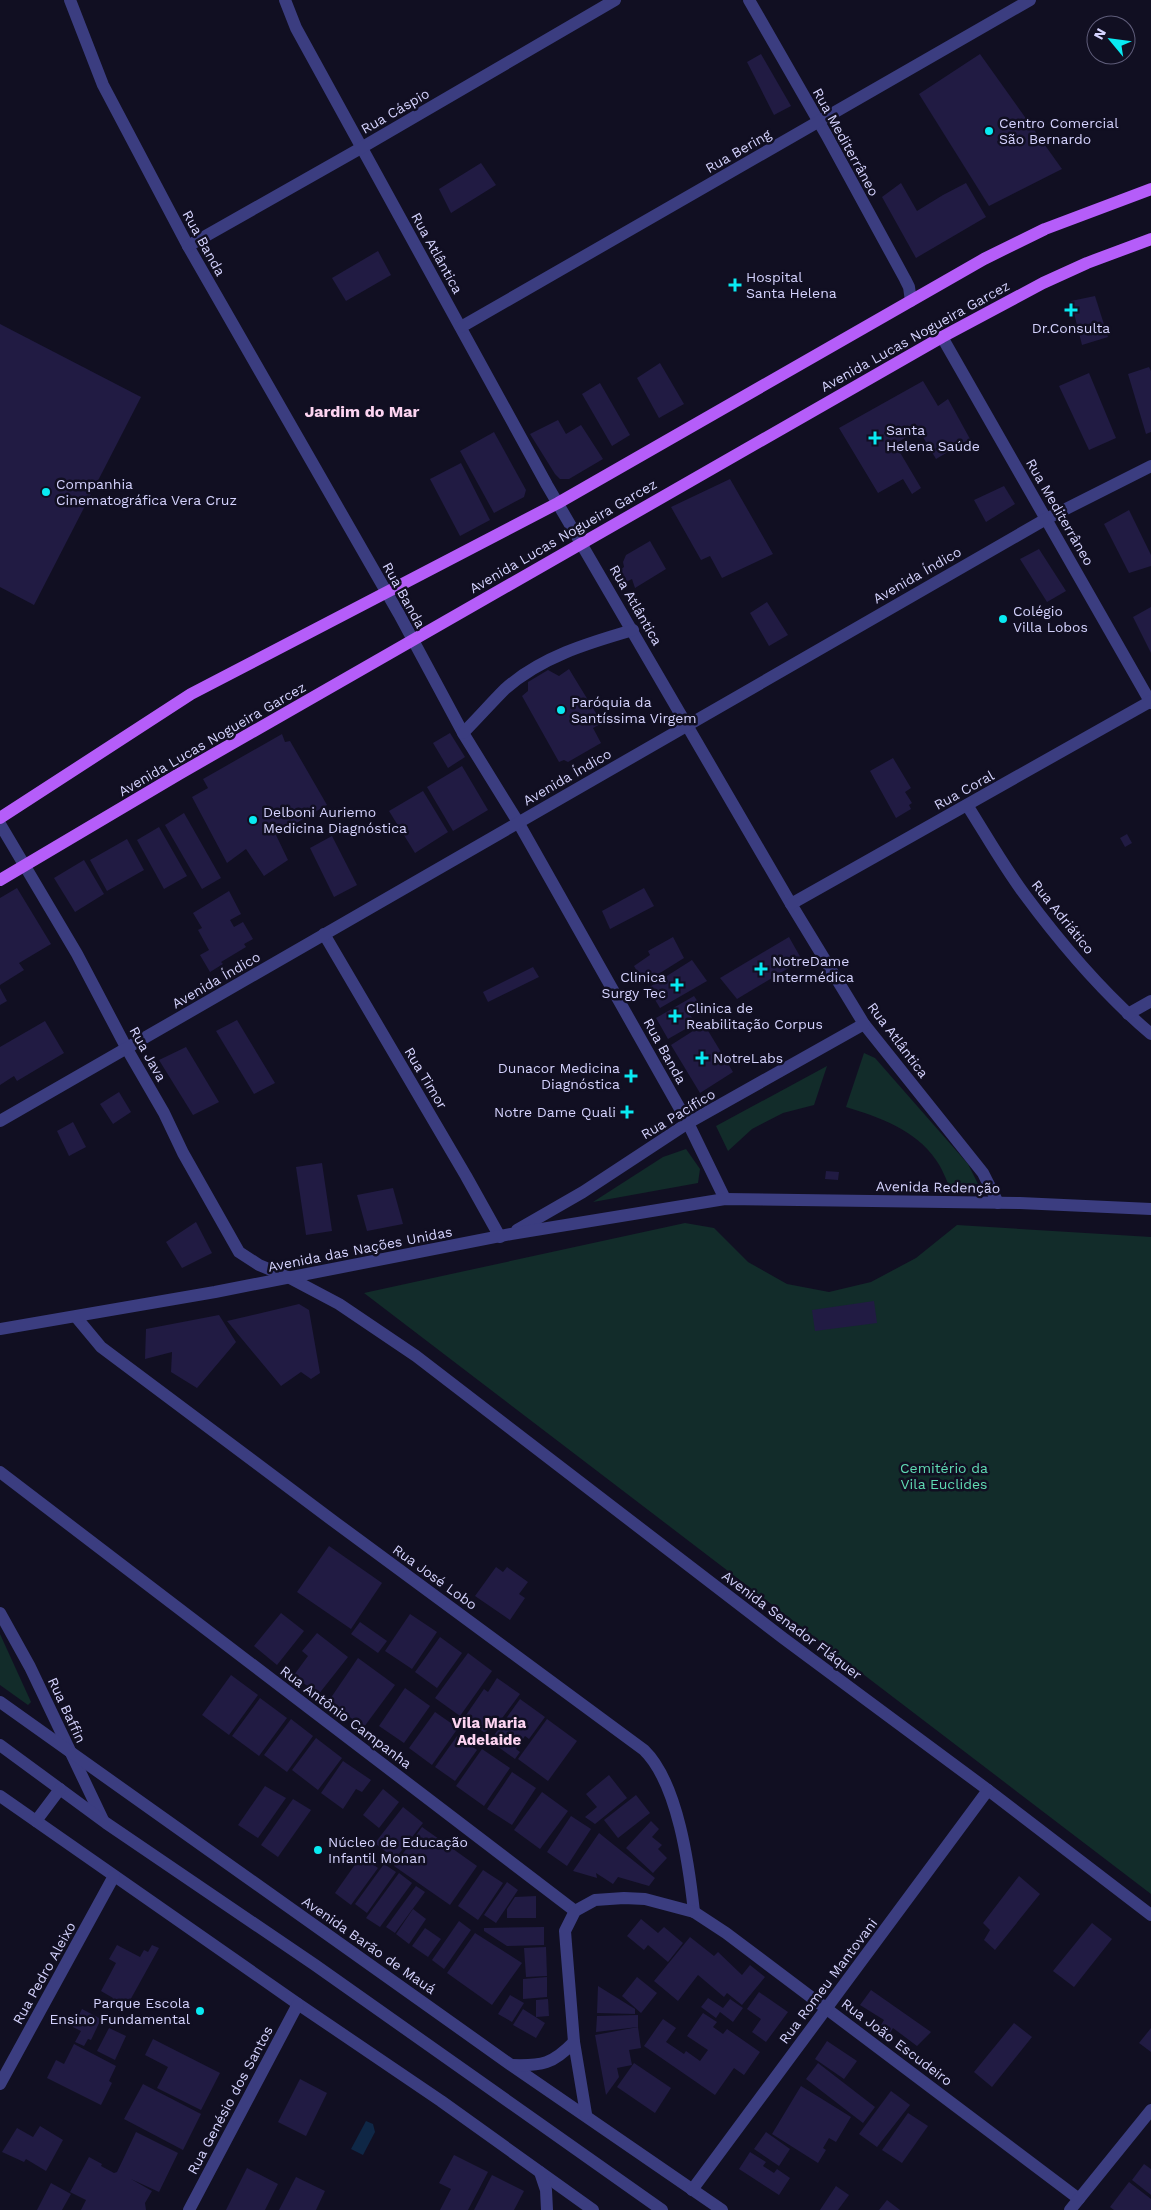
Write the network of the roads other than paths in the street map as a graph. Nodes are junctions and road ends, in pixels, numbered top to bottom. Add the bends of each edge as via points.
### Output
1 (70, 0) edge
2 (284, 0) edge
3 (615, 0) edge
4 (748, 0) edge
5 (1030, 0) edge
6 (819, 122) junction
7 (361, 148) junction
8 (1151, 189) edge
9 (1151, 239) edge
10 (188, 246) junction
11 (910, 301) junction
12 (461, 327) junction
13 (942, 337) junction
14 (1151, 466) edge
15 (558, 503) junction
16 (1046, 519) junction
17 (581, 542) junction
18 (386, 592) junction
19 (633, 630) junction
20 (412, 640) junction
21 (1151, 702) edge
22 (688, 724) junction
23 (463, 733) junction
24 (967, 805) junction
25 (0, 818) edge
26 (518, 822) junction
27 (0, 824) edge
28 (25, 866) junction
29 (0, 880) edge
30 (791, 904) junction
31 (324, 934) junction
32 (1151, 1001) edge
33 (1128, 1014) junction
34 (864, 1024) junction
35 (1151, 1034) edge
36 (127, 1048) junction
37 (0, 1121) edge
38 (688, 1123) junction
39 (725, 1199) junction
40 (998, 1203) junction
41 (1151, 1209) edge
42 (506, 1236) junction
43 (288, 1277) junction
44 (76, 1317) junction
45 (0, 1330) edge
46 (416, 1356) joint
47 (0, 1472) edge
48 (0, 1613) edge
49 (0, 1702) edge
50 (0, 1745) edge
51 (71, 1753) junction
52 (60, 1789) junction
53 (988, 1790) junction
54 (0, 1796) edge
55 (36, 1821) junction
56 (104, 1822) junction
57 (114, 1876) junction
58 (575, 1911) junction
59 (694, 1912) junction
60 (1151, 1915) edge
61 (298, 2004) junction
62 (827, 2008) junction
63 (574, 2042) junction
64 (511, 2064) junction
65 (0, 2084) edge
66 (1151, 2110) edge
67 (586, 2114) junction
68 (540, 2172) junction
69 (692, 2190) junction
70 (639, 2193) junction
71 (1079, 2199) junction
72 (189, 2210) edge
73 (547, 2210) edge
74 (593, 2210) edge
75 (646, 2210) edge
76 (662, 2210) edge
77 (722, 2210) edge
78 (1070, 2210) edge

1 - 10 street, Rua Banda via 103,85
2 - 7 street, Rua Atlântica
3 - 7 street, Rua Cáspio
4 - 6 street, Rua Mediterrâneo
5 - 6 street, Rua Bering
6 - 11 street, Rua Mediterrâneo via 905,279
6 - 12 street, Rua Bering
7 - 10 street, Rua Cáspio
7 - 12 street, Rua Atlântica
8 - 11 main road via 1045,229
9 - 13 main road, Avenida Lucas Nogueira Garcez via 1042,283
10 - 18 street, Rua Banda
11 - 15 main road
12 - 15 street, Rua Atlântica
13 - 16 street, Rua Mediterrâneo
13 - 17 main road, Avenida Lucas Nogueira Garcez
14 - 16 street, Avenida Índico
15 - 17 street, Rua Atlântica
15 - 18 main road
16 - 21 street, Rua Mediterrâneo
16 - 22 street, Avenida Índico
17 - 19 street, Rua Atlântica
17 - 20 main road, Avenida Lucas Nogueira Garcez
18 - 20 street, Rua Banda
18 - 25 main road via 191,694
19 - 22 street, Rua Atlântica
19 - 23 street via 581,645 522,676
20 - 23 street, Rua Banda
20 - 28 main road, Avenida Lucas Nogueira Garcez
21 - 24 street, Rua Coral
22 - 26 street, Avenida Índico
22 - 30 street, Rua Atlântica
23 - 26 street, Rua Banda
24 - 30 street, Rua Coral
24 - 33 street, Rua Adriático via 1025,894 1070,952
26 - 31 street, Avenida Índico
26 - 38 street, Rua Banda
27 - 28 street, Rua Java
28 - 29 main road, Avenida Lucas Nogueira Garcez
28 - 36 street, Rua Java
30 - 34 street, Rua Atlântica
31 - 36 street, Avenida Índico
31 - 42 street, Rua Timor
32 - 33 street
33 - 35 street, Rua Adriático
34 - 38 street, Rua Pacífico
34 - 40 street, Rua Atlântica via 983,1173
36 - 37 street, Avenida Índico
36 - 43 street, Rua Java via 239,1252
38 - 39 street, Rua Banda
38 - 42 street, Rua Pacífico via 583,1192
39 - 40 street, Avenida Redenção
39 - 42 street, Avenida das Nações Unidas
40 - 41 street, Avenida Redenção
42 - 43 street, Avenida das Nações Unidas
43 - 44 street, Avenida das Nações Unidas
43 - 46 street, Rua Java via 339,1304
44 - 45 street, Avenida das Nações Unidas
44 - 59 street, Rua José Lobo via 101,1347 644,1750 656,1762 669,1791 691,1880
46 - 53 street, Avenida Senador Fláquer via 783,1638
47 - 58 street, Rua Antônio Campanha
48 - 51 street, Rua Baffin
49 - 51 street, Avenida Barão de Mauá
50 - 52 street
51 - 56 street, Rua Baffin
51 - 64 street, Avenida Barão de Mauá
52 - 55 street
52 - 56 street
53 - 60 street, Avenida Senador Fláquer
53 - 62 street, Rua Romeu Mantovani
54 - 55 street
55 - 57 street
56 - 70 street
57 - 61 street
57 - 65 street, Rua Pedro Aleixo
58 - 59 street via 589,1902 624,1898 646,1899
58 - 63 street via 566,1931
59 - 62 street, Rua João Escudeiro
61 - 68 street
61 - 72 street, Rua Genésio dos Santos
62 - 69 street, Rua Romeu Mantovani
62 - 71 street, Rua João Escudeiro
63 - 64 street via 553,2060 532,2066
63 - 67 street
64 - 67 street, Avenida Barão de Mauá
66 - 71 street
67 - 69 street, Avenida Barão de Mauá
68 - 73 street via 546,2190
68 - 74 street
69 - 77 street, Avenida Barão de Mauá
70 - 75 street
70 - 76 street
71 - 78 street

